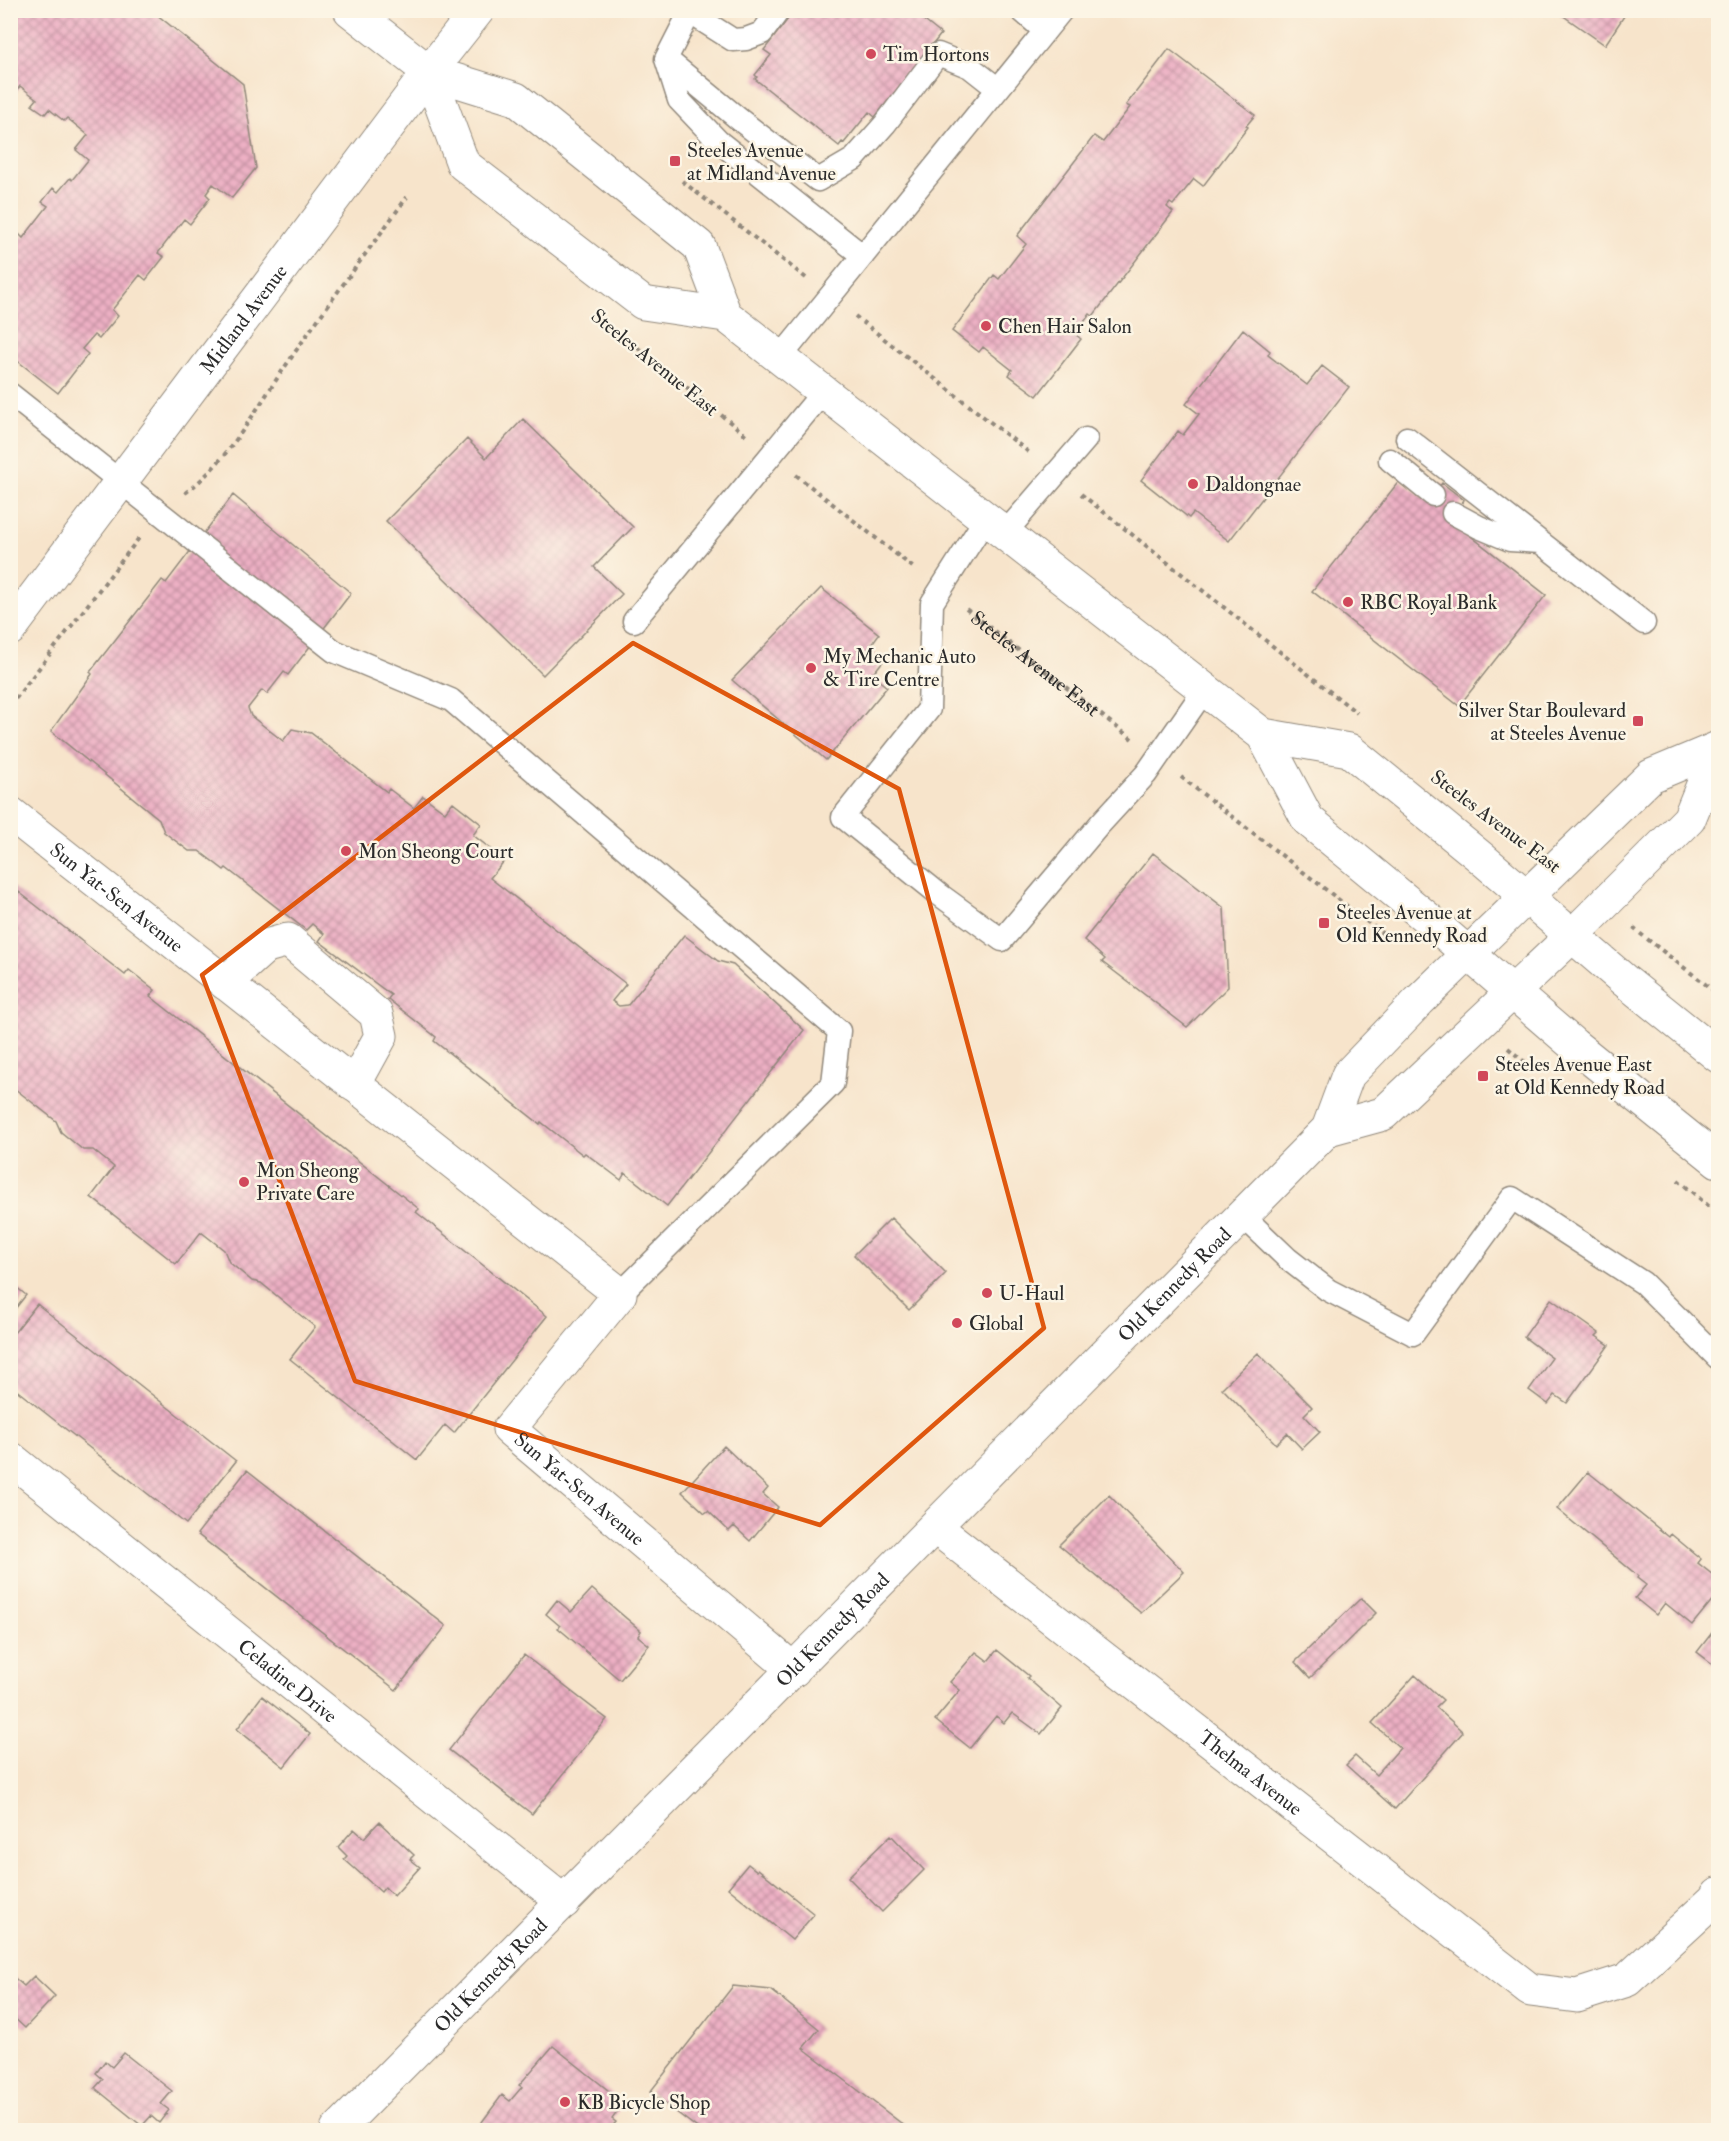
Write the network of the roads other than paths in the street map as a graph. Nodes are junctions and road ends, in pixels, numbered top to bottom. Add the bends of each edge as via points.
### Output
1 (350, 10) edge
2 (478, 10) edge
3 (779, 10) edge
4 (1021, 10) edge
5 (1062, 10) edge
6 (690, 11) edge
7 (1045, 31) junction
8 (666, 59) junction
9 (429, 72) junction
10 (998, 89) junction
11 (863, 256) junction
12 (725, 315) junction
13 (780, 358) junction
14 (824, 392) junction
15 (10, 394) edge
16 (1407, 438) dead end
17 (1086, 439) dead end
18 (1390, 460) dead end
19 (121, 482) junction
20 (1433, 495) dead end
21 (1453, 513) dead end
22 (995, 526) junction
23 (1540, 542) junction
24 (634, 621) dead end
25 (1644, 623) dead end
26 (10, 629) edge
27 (1205, 689) junction
28 (1263, 735) junction
29 (1718, 748) edge
30 (10, 813) edge
31 (1527, 898) junction
32 (1572, 936) junction
33 (1469, 954) junction
34 (225, 983) junction
35 (1512, 992) junction
36 (1719, 1056) edge
37 (354, 1085) junction
38 (1328, 1129) junction
39 (1719, 1161) edge
40 (1244, 1216) junction
41 (620, 1294) junction
42 (1719, 1358) edge
43 (10, 1458) edge
44 (935, 1527) junction
45 (794, 1670) junction
46 (1719, 1894) edge
47 (564, 1902) junction
48 (337, 2130) edge

1 - 9 street
2 - 9 street, Midland Avenue
3 - 6 lane via 762,33 733,40
4 - 7 lane
5 - 7 lane
6 - 8 lane
7 - 10 lane
8 - 10 lane via 818,180 854,159 938,54 970,67
8 - 11 lane via 679,100 718,141
9 - 12 street via 516,99 699,246
9 - 12 street, Steeles Avenue East via 463,164 643,303
9 - 19 street, Midland Avenue
10 - 11 lane
11 - 13 lane
12 - 13 street, Steeles Avenue East
13 - 14 street, Steeles Avenue East
14 - 22 street, Steeles Avenue East
14 - 24 lane
15 - 19 lane
16 - 23 lane
17 - 22 lane via 1056,474
18 - 20 lane
19 - 26 street, Midland Avenue
19 - 41 lane via 334,651 451,700 839,1031 833,1083
21 - 23 lane via 1510,540
22 - 27 street, Steeles Avenue East
22 - 27 lane via 932,603 929,709 843,817 940,895 1002,940 1146,774
23 - 25 lane
27 - 28 street, Steeles Avenue East
28 - 31 street, Steeles Avenue East via 1349,750
28 - 33 street, Steeles Avenue East via 1308,820
29 - 31 street, Old Kennedy Road via 1651,776
29 - 32 street via 1689,819
30 - 34 street, Sun Yat-Sen Avenue
31 - 32 street, Steeles Avenue East
31 - 33 street, Old Kennedy Road
32 - 35 street
32 - 36 street, Steeles Avenue East
33 - 35 street, Steeles Avenue East
33 - 38 street, Old Kennedy Road via 1348,1075
34 - 37 street, Sun Yat-Sen Avenue
34 - 37 street via 266,946 288,940 376,1014 381,1036
35 - 38 street via 1383,1114
35 - 39 street, Steeles Avenue East
37 - 41 street, Sun Yat-Sen Avenue
38 - 40 street, Old Kennedy Road
40 - 42 lane via 1288,1259 1328,1290 1413,1334 1512,1198 1643,1283
40 - 44 street, Old Kennedy Road
41 - 45 street, Sun Yat-Sen Avenue via 509,1429
43 - 47 street, Celadine Drive
44 - 45 street, Old Kennedy Road
44 - 46 street, Thelma Avenue via 1530,1990 1577,1996 1627,1980
45 - 47 street, Old Kennedy Road
47 - 48 street, Old Kennedy Road

